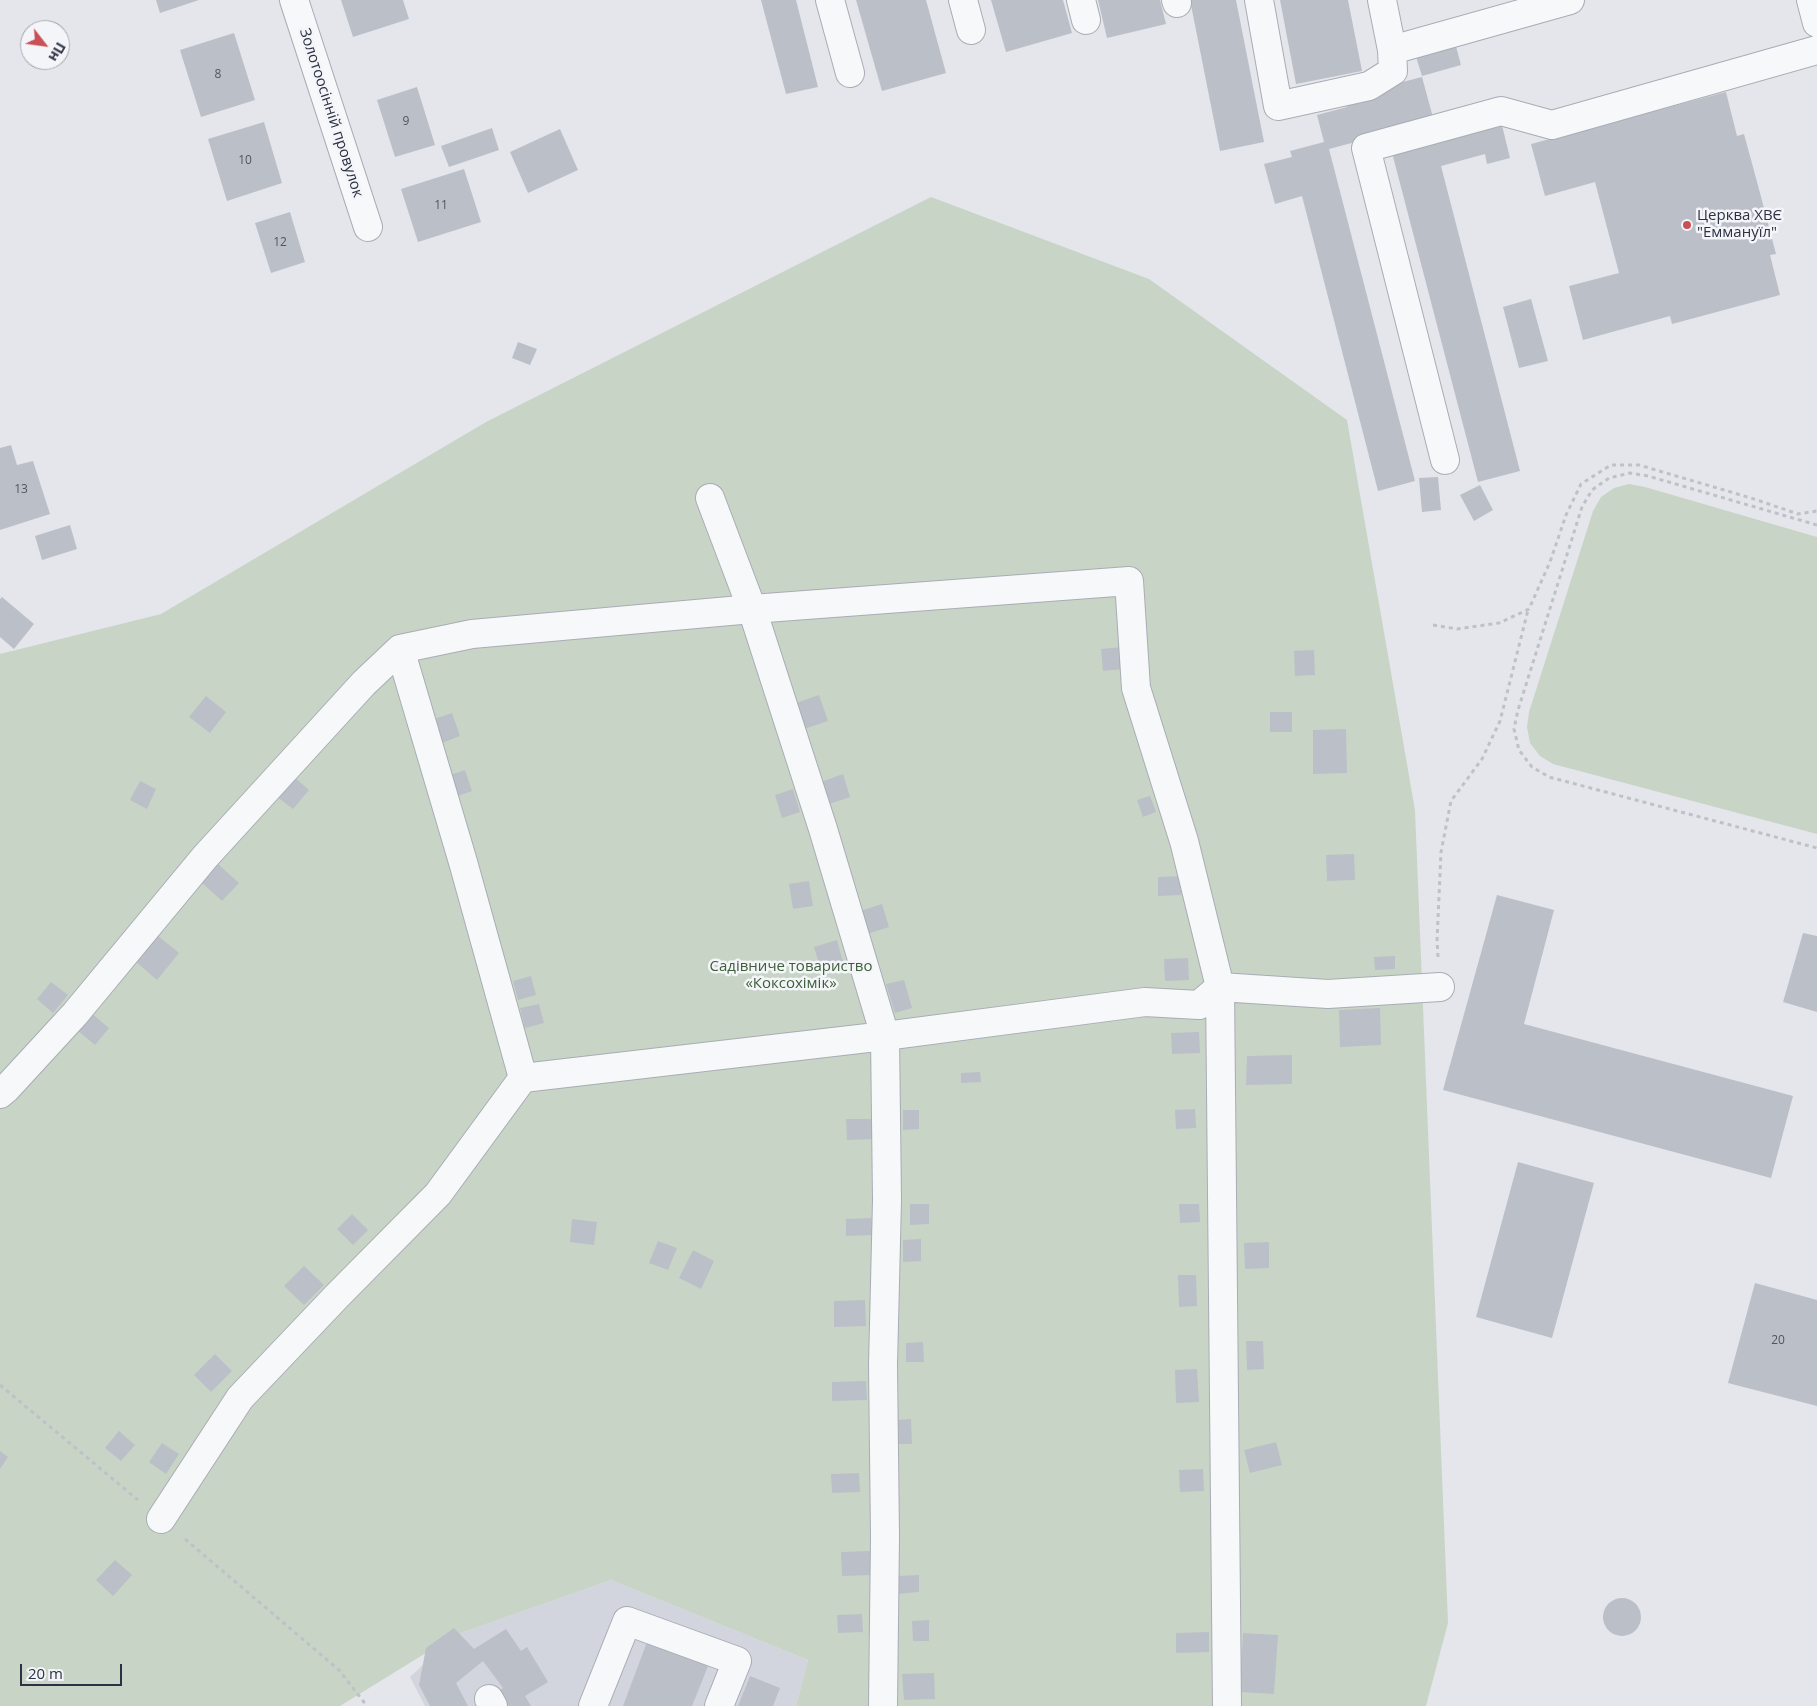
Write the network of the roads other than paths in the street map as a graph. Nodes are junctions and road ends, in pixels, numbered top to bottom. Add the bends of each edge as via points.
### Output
1 (294, 0) edge
2 (830, 0) edge
3 (963, 0) edge
4 (1259, 0) edge
5 (1382, 0) edge
6 (1570, 0) edge
7 (1811, 0) edge
8 (1817, 23) edge
9 (971, 30) dead end
10 (1392, 50) junction
11 (1817, 50) edge
12 (850, 73) dead end
13 (368, 227) dead end
14 (1445, 460) dead end
15 (710, 498) dead end
16 (752, 609) junction
17 (400, 650) junction
18 (1220, 987) junction
19 (1440, 987) road end
20 (885, 1036) junction
21 (523, 1078) junction
22 (0, 1094) edge
23 (160, 1519) road end
24 (593, 1706) edge
25 (719, 1706) edge
26 (883, 1706) edge
27 (1227, 1706) edge

1 - 13 street, Золотоосінній провулок
2 - 12 street
3 - 9 street
4 - 10 street via 1278,106 1369,86 1393,71
5 - 10 street
6 - 10 street
7 - 8 street
11 - 14 street via 1552,125 1501,111 1366,148
15 - 16 street
16 - 17 street via 472,634
16 - 18 street via 1129,580 1136,688 1184,841
16 - 20 street
17 - 21 street
17 - 22 street via 364,683 205,857 74,1014
18 - 19 street via 1328,994
18 - 20 street via 1199,1005 1145,1002
18 - 27 street
20 - 21 street
20 - 26 street
21 - 23 street via 438,1194 240,1398
24 - 25 street via 626,1621 737,1661

